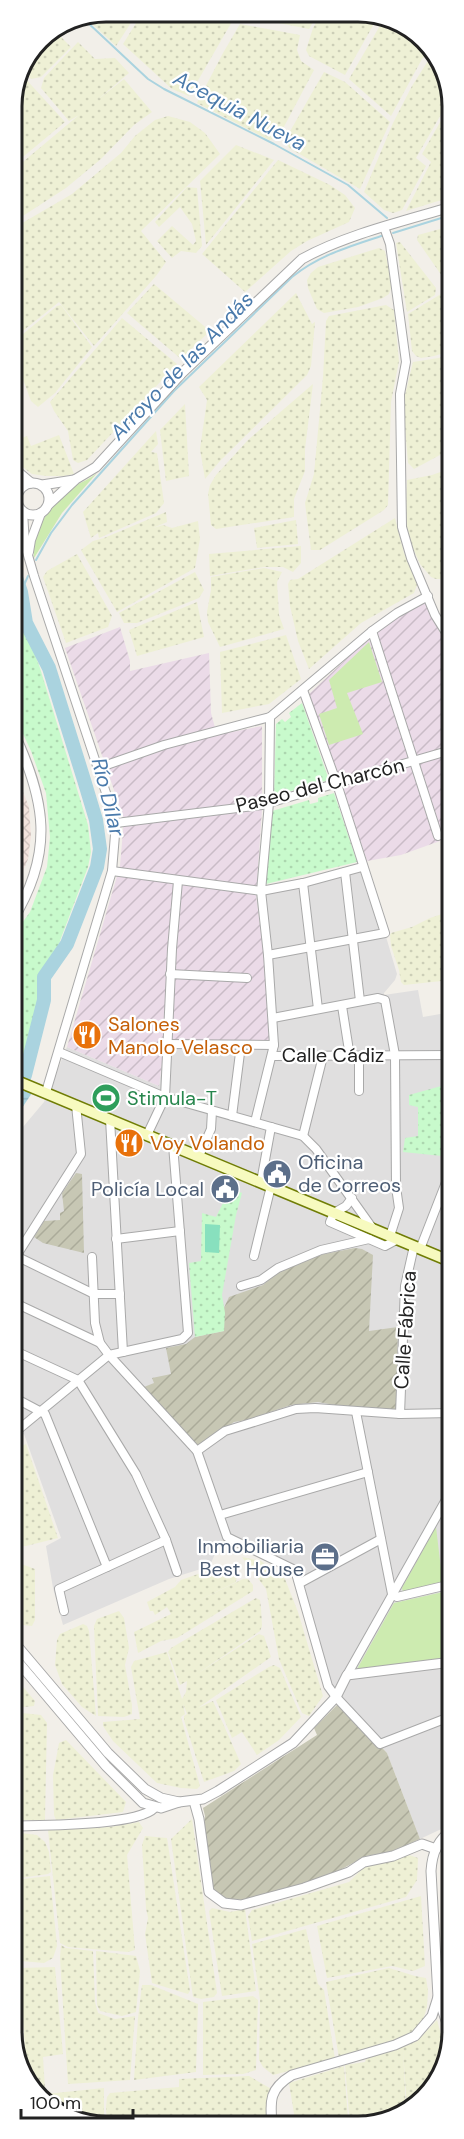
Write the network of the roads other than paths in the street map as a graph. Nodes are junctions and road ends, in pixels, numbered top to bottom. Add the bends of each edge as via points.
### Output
1 (442, 210) edge
2 (384, 227) junction
3 (23, 476) edge
4 (76, 479) junction
5 (31, 483) junction
6 (42, 485) junction
7 (23, 487) edge
8 (49, 504) junction
9 (23, 512) edge
10 (41, 513) junction
11 (23, 533) edge
12 (29, 556) junction
13 (428, 596) junction
14 (442, 625) edge
15 (372, 631) junction
16 (303, 690) junction
17 (270, 717) junction
18 (23, 751) edge
19 (442, 753) edge
20 (414, 761) junction
21 (98, 768) junction
22 (337, 784) junction
23 (269, 803) junction
24 (116, 824) junction
25 (438, 836) dead end
26 (362, 867) junction
27 (112, 871) junction
28 (345, 872) junction
29 (178, 881) junction
30 (303, 883) junction
31 (261, 891) junction
32 (23, 900) edge
33 (354, 938) junction
34 (312, 945) junction
35 (268, 955) junction
36 (170, 974) junction
37 (247, 978) dead end
38 (360, 1001) junction
39 (342, 1006) junction
40 (318, 1009) junction
41 (273, 1018) junction
42 (167, 1044) junction
43 (241, 1045) junction
44 (274, 1045) junction
45 (59, 1052) junction
46 (395, 1055) junction
47 (442, 1055) edge
48 (272, 1056) junction
49 (323, 1056) junction
50 (354, 1056) junction
51 (23, 1083) edge
52 (42, 1091) junction
53 (359, 1091) dead end
54 (165, 1097) junction
55 (76, 1105) junction
56 (212, 1111) junction
57 (232, 1116) junction
58 (110, 1119) junction
59 (255, 1122) junction
60 (271, 1127) junction
61 (147, 1135) junction
62 (303, 1136) junction
63 (173, 1145) junction
64 (199, 1156) junction
65 (266, 1184) junction
66 (441, 1191) edge
67 (352, 1198) junction
68 (334, 1212) junction
69 (350, 1219) junction
70 (180, 1231) junction
71 (371, 1234) junction
72 (394, 1238) junction
73 (116, 1239) junction
74 (23, 1245) edge
75 (417, 1247) junction
76 (254, 1256) dead end
77 (92, 1257) dead end
78 (441, 1257) edge
79 (23, 1263) edge
80 (241, 1286) dead end
81 (94, 1294) junction
82 (120, 1294) junction
83 (23, 1307) edge
84 (100, 1343) junction
85 (123, 1352) junction
86 (23, 1355) edge
87 (109, 1355) junction
88 (78, 1380) junction
89 (23, 1402) edge
90 (42, 1411) junction
91 (356, 1412) junction
92 (441, 1413) edge
93 (400, 1414) junction
94 (23, 1426) edge
95 (197, 1451) junction
96 (368, 1472) junction
97 (441, 1513) edge
98 (220, 1515) junction
99 (381, 1539) junction
100 (165, 1540) junction
101 (107, 1567) junction
102 (177, 1572) dead end
103 (300, 1583) junction
104 (441, 1587) edge
105 (392, 1594) junction
106 (64, 1611) dead end
107 (23, 1653) edge
108 (441, 1663) edge
109 (23, 1668) edge
110 (347, 1675) junction
111 (336, 1697) junction
112 (441, 1720) edge
113 (145, 1789) junction
114 (194, 1801) junction
115 (179, 1802) junction
116 (154, 1808) junction
117 (23, 1826) edge
118 (441, 1840) edge
119 (436, 1849) junction
120 (438, 1997) junction
121 (441, 2006) edge
122 (272, 2116) edge

1 - 2 street
2 - 4 street via 316,252 291,268 182,373 96,467
2 - 13 street via 390,244 406,362 400,394 402,527
3 - 5 street
4 - 6 street
4 - 8 street
5 - 6 street
5 - 7 street
6 - 8 street via 49,493
8 - 10 street
9 - 10 street
10 - 12 street
11 - 12 street
12 - 21 street
13 - 14 street
13 - 15 street
15 - 16 street
15 - 20 street
16 - 17 street
16 - 22 street
17 - 21 street via 164,745
17 - 23 street
18 - 32 street via 42,817 39,859
19 - 20 street, Paseo del Charcón
20 - 22 street, Paseo del Charcón
20 - 25 street
21 - 24 street
22 - 23 street, Paseo del Charcón
22 - 26 street
23 - 24 street, Paseo del Charcón
23 - 31 street
24 - 27 street
26 - 28 street
26 - 33 street via 385,933
27 - 29 street
27 - 45 street
28 - 30 street
28 - 33 street
29 - 31 street
29 - 36 street
30 - 31 street
30 - 34 street
31 - 35 street
33 - 34 street
33 - 38 street
34 - 35 street
34 - 40 street
35 - 41 street
36 - 37 street
36 - 42 street
38 - 39 street
38 - 46 street via 385,1000
39 - 40 street
39 - 50 street
40 - 41 street
41 - 44 street
42 - 43 street
42 - 54 street
43 - 44 street
43 - 57 street
44 - 48 street
45 - 52 street
45 - 54 street
46 - 47 street, Calle Cádiz
46 - 50 street, Calle Cádiz
46 - 72 street via 399,1208
48 - 49 street, Calle Cádiz
48 - 59 street
49 - 50 street, Calle Cádiz
49 - 62 street
50 - 53 street
51 - 52 main road
52 - 55 main road
54 - 56 street
54 - 61 street
55 - 58 main road
55 - 74 street via 81,1154
56 - 57 street
56 - 64 street via 211,1129
57 - 59 street
58 - 61 main road
58 - 73 street
59 - 60 street
60 - 62 street
60 - 65 street
61 - 63 main road
62 - 67 street
63 - 64 main road
63 - 70 street
64 - 65 main road
65 - 68 main road
65 - 76 street
66 - 75 street, Calle Fábrica
67 - 68 street
67 - 69 street via 355,1212
67 - 71 street
68 - 69 main road
68 - 71 street via 330,1222
69 - 71 main road
70 - 73 street
70 - 85 street via 188,1333 182,1339
71 - 72 main road
71 - 80 street via 321,1250
72 - 75 main road
73 - 82 street
75 - 78 main road
75 - 93 street, Calle Fábrica via 405,1286
77 - 81 street
79 - 81 street
81 - 82 street
81 - 84 street
82 - 85 street
83 - 84 street
84 - 87 street
85 - 87 street
86 - 88 street
87 - 88 street
87 - 95 street
88 - 90 street
88 - 100 street via 136,1474
89 - 90 street
90 - 94 street
90 - 101 street
91 - 93 street
91 - 95 street via 296,1409 225,1431
91 - 96 street
92 - 93 street
95 - 98 street
96 - 98 street
96 - 99 street
97 - 105 street
98 - 103 street via 227,1537 296,1570
99 - 103 street
99 - 105 street
100 - 101 street
100 - 102 street
101 - 106 street via 59,1589
103 - 111 street via 328,1686
104 - 105 street via 397,1597
105 - 110 street
107 - 113 street via 108,1753
108 - 110 street
109 - 116 street via 106,1766 143,1803
110 - 111 street
111 - 112 street via 380,1744
111 - 114 street via 292,1743 218,1791
113 - 115 street
113 - 116 street
114 - 115 street
114 - 119 street via 209,1892 229,1905 304,1888 349,1872 364,1862 422,1844
115 - 116 street
116 - 117 street via 124,1819
118 - 119 street
119 - 120 street via 431,1871
120 - 121 street
120 - 122 street via 432,2016 415,2036 292,2075 280,2083 274,2091

